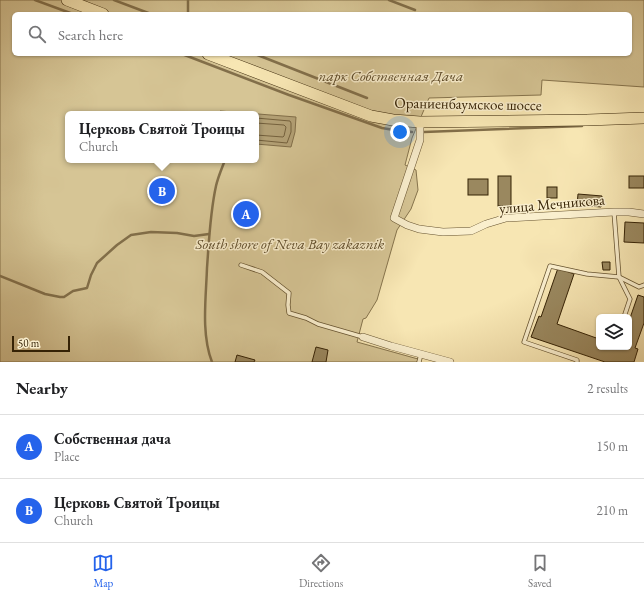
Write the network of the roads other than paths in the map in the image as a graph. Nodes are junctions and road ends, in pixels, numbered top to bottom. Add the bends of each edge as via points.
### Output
1 (67, 0) edge
2 (98, 12) edge
3 (213, 56) edge
4 (644, 118) edge
5 (420, 122) junction
6 (614, 212) junction
7 (644, 214) edge
8 (241, 265) dead end
9 (619, 277) junction
10 (644, 285) edge
11 (625, 314) edge
12 (363, 337) joint
13 (420, 358) edge
14 (577, 361) edge
15 (450, 362) edge
16 (583, 362) edge

1 - 2 main road
3 - 5 main road, Ораниенбаумское шоссе via 371,116
4 - 5 main road, Ораниенбаумское шоссе
5 - 6 street, улица Мечникова via 420,140 394,218 407,225 443,232 471,231 506,218
6 - 7 street, улица Мечникова
6 - 9 lane
8 - 12 lane via 262,272 289,293 289,313
9 - 10 lane via 639,287
9 - 11 lane via 630,299
9 - 14 lane via 587,274 550,266 524,342
12 - 13 street
13 - 15 street
14 - 16 lane

